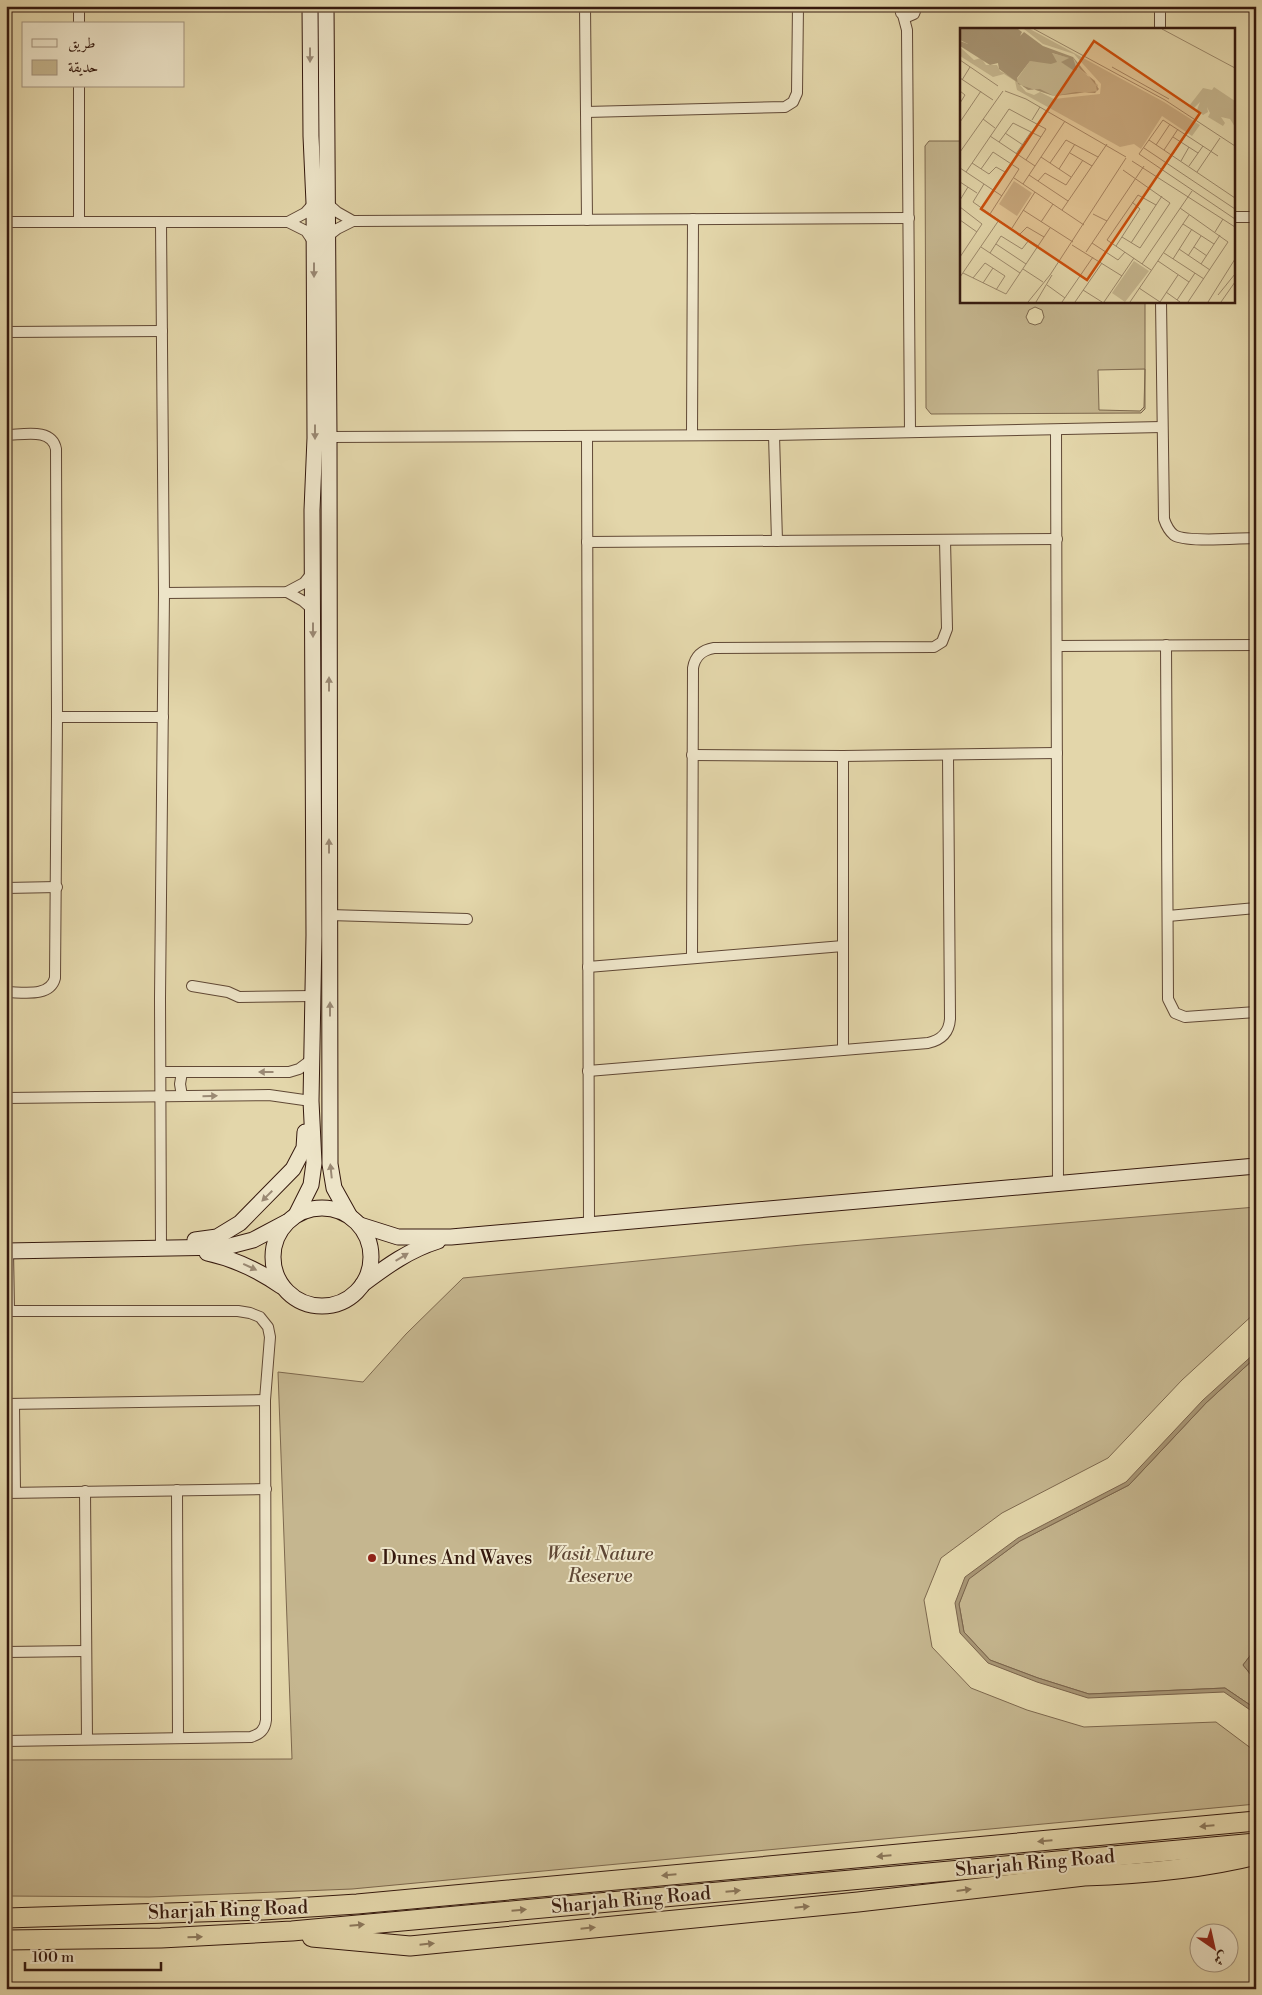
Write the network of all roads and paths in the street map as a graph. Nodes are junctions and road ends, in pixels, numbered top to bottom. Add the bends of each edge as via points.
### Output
1 (79, 6) edge
2 (310, 6) edge
3 (326, 6) edge
4 (585, 6) edge
5 (798, 6) edge
6 (927, 6) edge
7 (1160, 6) edge
8 (906, 10) edge
9 (79, 22) edge
10 (1160, 28) edge
11 (79, 88) edge
12 (586, 112) junction
13 (321, 203) junction
14 (1234, 217) edge
15 (1256, 217) edge
16 (908, 218) junction
17 (693, 219) junction
18 (587, 220) junction
19 (353, 221) junction
20 (6, 222) edge
21 (79, 222) junction
22 (161, 222) junction
23 (288, 222) junction
24 (328, 236) junction
25 (314, 243) junction
26 (1161, 302) edge
27 (162, 331) junction
28 (6, 332) edge
29 (1162, 428) junction
30 (1056, 430) junction
31 (910, 432) junction
32 (692, 435) junction
33 (774, 435) junction
34 (6, 436) edge
35 (329, 436) junction
36 (587, 436) junction
37 (1256, 538) edge
38 (1057, 539) junction
39 (944, 540) junction
40 (776, 541) junction
41 (587, 542) junction
42 (312, 574) junction
43 (287, 592) junction
44 (164, 593) junction
45 (312, 609) junction
46 (1166, 645) junction
47 (1256, 645) edge
48 (1057, 646) junction
49 (57, 717) junction
50 (163, 717) junction
51 (1057, 753) junction
52 (692, 755) junction
53 (948, 755) junction
54 (843, 756) junction
55 (57, 887) junction
56 (6, 888) edge
57 (1256, 908) edge
58 (329, 915) junction
59 (1168, 916) junction
60 (468, 919) dead end
61 (314, 935) junction
62 (843, 946) junction
63 (692, 958) junction
64 (588, 967) junction
65 (192, 986) dead end
66 (330, 986) junction
67 (6, 992) edge
68 (313, 996) junction
69 (1256, 1012) edge
70 (843, 1050) junction
71 (311, 1060) junction
72 (588, 1071) junction
73 (162, 1072) junction
74 (182, 1072) junction
75 (182, 1096) junction
76 (161, 1097) junction
77 (6, 1098) edge
78 (312, 1105) junction
79 (1256, 1166) edge
80 (1058, 1184) junction
81 (292, 1218) junction
82 (354, 1220) junction
83 (589, 1225) junction
84 (452, 1238) junction
85 (186, 1248) junction
86 (162, 1249) junction
87 (7, 1251) edge
88 (362, 1285) junction
89 (285, 1289) junction
90 (7, 1311) edge
91 (265, 1400) junction
92 (10, 1404) edge
93 (266, 1489) junction
94 (177, 1490) junction
95 (11, 1492) edge
96 (86, 1492) junction
97 (86, 1651) junction
98 (6, 1652) edge
99 (178, 1738) junction
100 (87, 1739) junction
101 (6, 1740) edge
102 (1256, 1821) edge
103 (1256, 1843) edge
104 (1256, 1855) edge
105 (6, 1910) edge
106 (64, 1916) junction
107 (6, 1918) edge
108 (292, 1931) junction
109 (6, 1940) edge

1 - 9 street
2 -> 13 main road via 311,136
3 - 13 main road
4 - 12 street
5 - 12 street via 797,93 793,102 785,107
6 - 8 street
7 - 10 street
8 - 16 street
11 - 21 street
12 - 18 street
13 - 19 street
13 - 23 street
13 - 24 main road
13 - 25 main road
14 - 15 street
16 - 17 street
16 - 31 street
17 - 18 street
17 - 32 street
18 - 19 street
19 - 24 street
20 - 21 street
21 - 22 street
22 - 23 street
22 - 27 street
23 - 25 street via 306,232
24 - 35 main road
25 -> 42 main road
26 - 29 street
27 - 28 street
27 - 44 street
29 - 30 street
29 - 37 street via 1164,519 1170,530 1187,539
30 - 31 street
30 - 38 street
31 - 33 street
32 - 33 street
32 - 36 street
33 - 40 street
34 - 49 street via 44,435 53,441 56,449
35 - 36 street
58 -> 35 main road
36 - 41 street
38 - 39 street
38 - 48 street
39 - 40 street
39 - 52 street via 947,629 942,642 930,648 714,648 704,651 696,658 693,668
40 - 41 street
41 - 64 street
42 - 43 street via 304,583
42 - 45 main road
43 - 44 street
43 - 45 street
44 - 50 street
45 -> 61 main road
46 - 47 street
46 - 48 street
46 - 59 street
48 - 51 street
49 - 50 street
49 - 55 street
50 - 73 street
51 - 53 street
51 - 80 street
52 - 54 street
52 - 63 street
53 - 54 street
53 - 70 street via 950,1025 934,1042
54 - 62 street
55 - 56 street
55 - 67 street via 54,982 44,992
57 - 59 street
58 - 60 street
58 - 66 main road
59 - 69 street via 1168,999 1172,1009 1180,1016 1190,1018
61 - 66 main road via 320,955 321,984
61 - 68 main road
62 - 63 street
62 - 70 street
63 - 64 street
64 - 72 street
65 - 68 street via 239,997
82 -> 66 main road via 337,1195 330,1172
68 - 71 main road
70 - 72 street
71 -> 74 street via 288,1072
71 - 78 main road
72 - 83 street
73 - 74 street
73 - 76 street
74 - 75 street
75 - 76 street
75 -> 78 street via 269,1095
76 - 77 street
76 - 86 street
78 - 81 main road via 313,1178 306,1200
78 -> 86 main road via 306,1123 304,1148 297,1163 240,1223 217,1237 179,1242
79 - 80 main road
80 - 83 main road
81 - 82 main road via 323,1208 337,1210
81 - 85 main road via 253,1240 235,1246
81 - 89 main road via 280,1231 273,1255 278,1279
82 - 84 main road via 398,1237
82 - 88 main road via 367,1236 371,1248 368,1274
83 - 84 main road
88 -> 84 main road via 410,1252
85 - 86 main road
85 -> 89 main road via 237,1261
86 - 87 main road
87 - 90 street
88 - 89 main road via 350,1298 326,1306 301,1301
90 - 91 street via 250,1313 260,1317 268,1327 270,1337
91 - 92 street
91 - 93 street
92 - 95 street
93 - 94 street
93 - 99 street via 266,1725 251,1737
94 - 96 street
94 - 99 street
95 - 96 street
96 - 97 street
97 - 98 street
97 - 100 street
99 - 100 street
100 - 101 street
102 -> 106 highway, Sharjah Ring Road via 356,1904
108 -> 103 highway, Sharjah Ring Road
108 -> 104 highway via 318,1939 410,1946 1213,1865
105 - 106 street
106 - 107 highway, Sharjah Ring Road
109 -> 108 highway, Sharjah Ring Road via 170,1938

